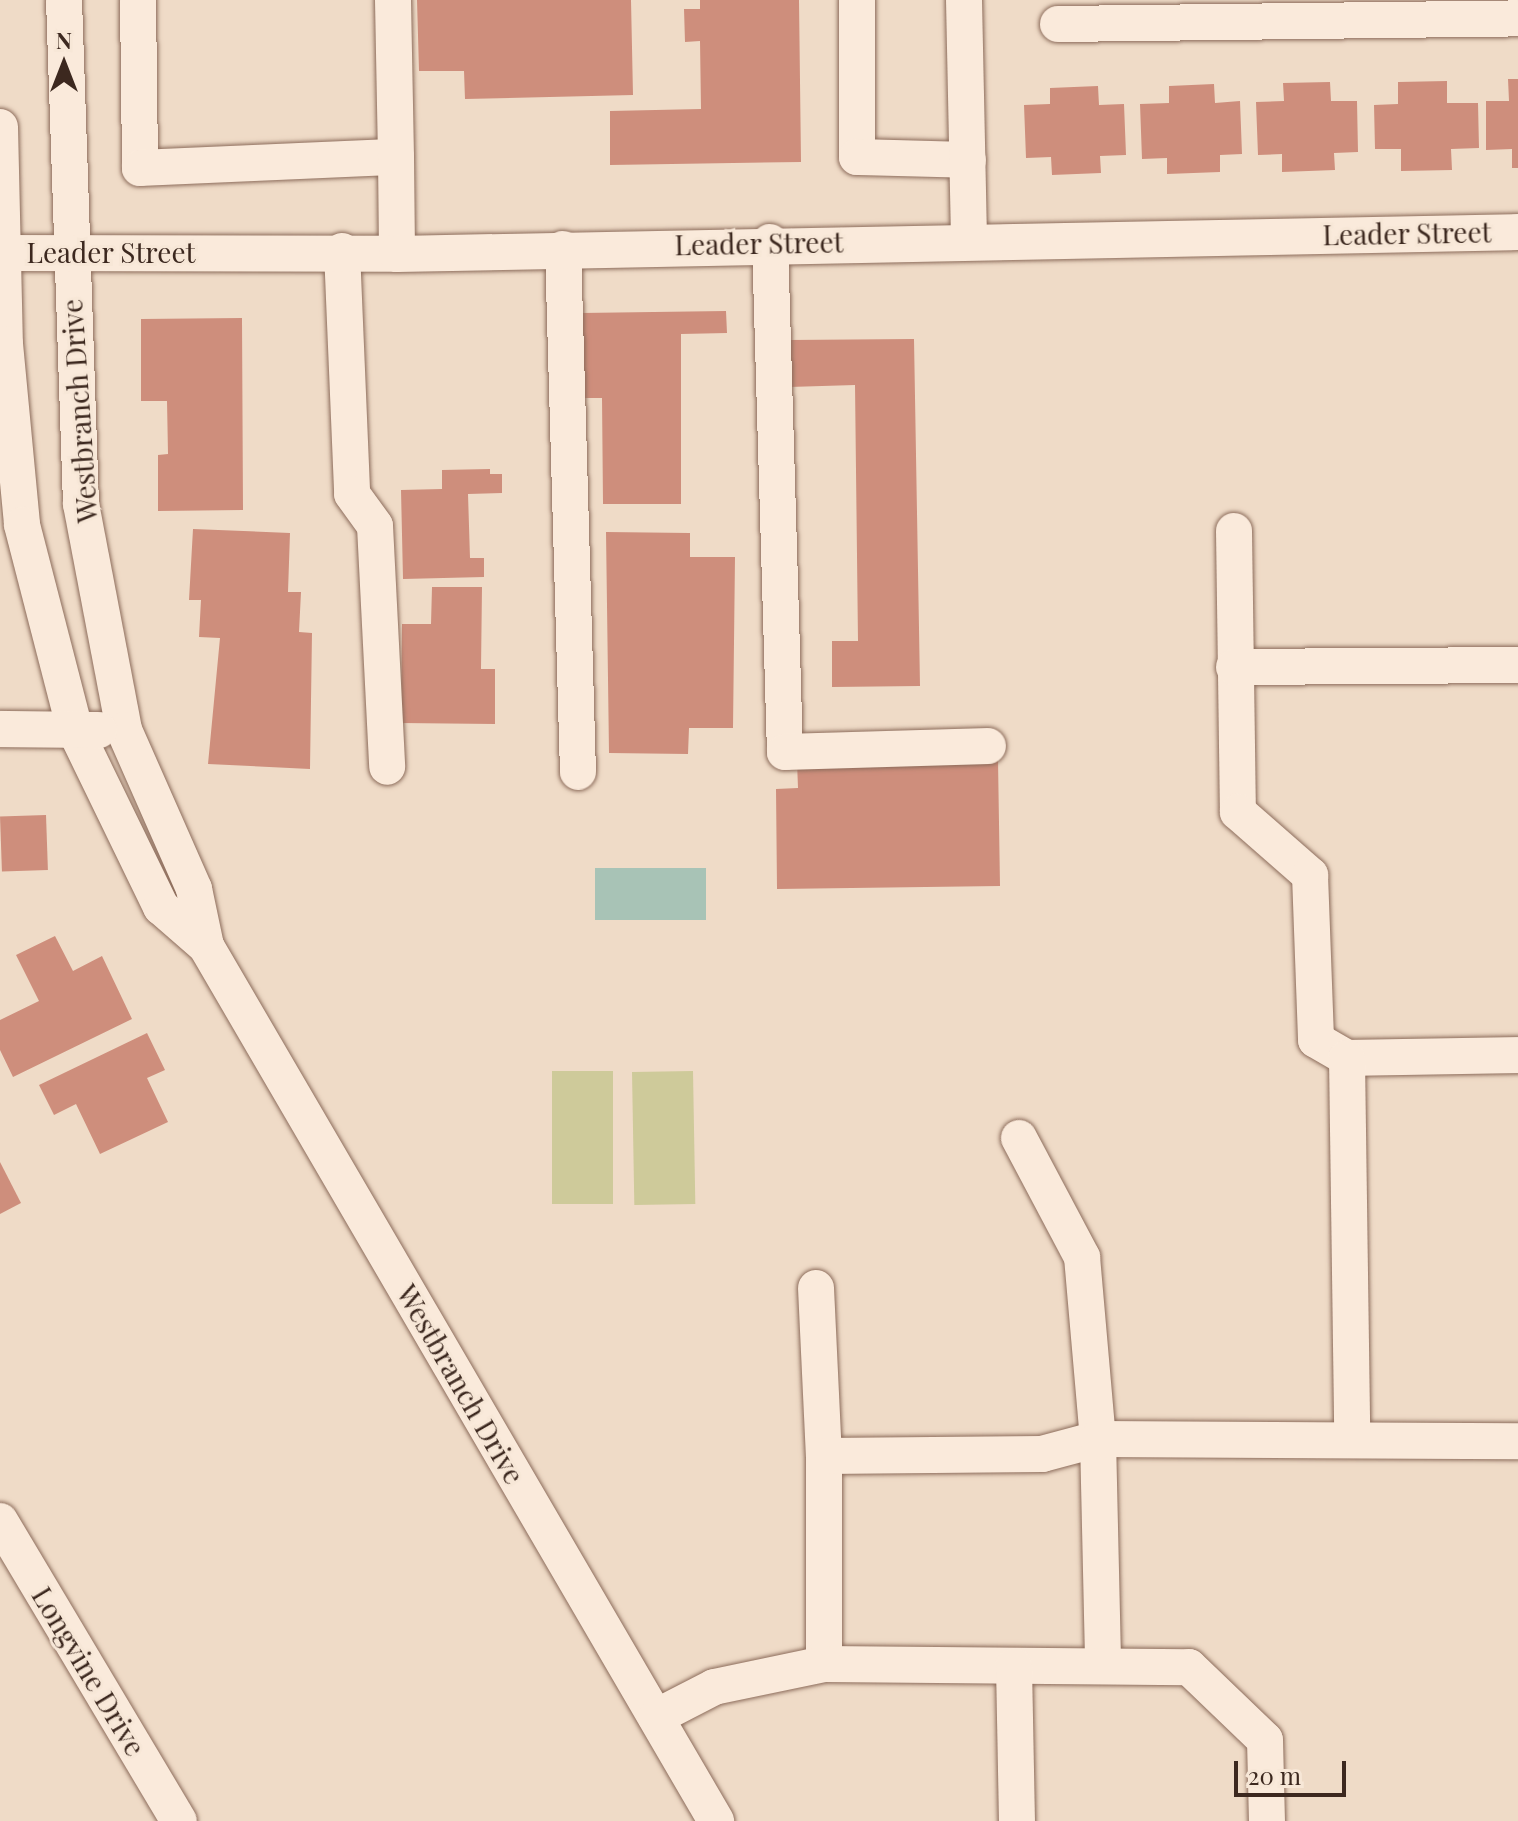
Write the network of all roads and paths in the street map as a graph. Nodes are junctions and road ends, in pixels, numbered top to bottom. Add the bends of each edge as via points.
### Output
1 (64, 0) edge
2 (138, 0) edge
3 (393, 0) edge
4 (857, 0) edge
5 (964, 0) edge
6 (1518, 18) edge
7 (1058, 24) dead end
8 (0, 127) edge
9 (396, 157) junction
10 (968, 160) junction
11 (1518, 232) edge
12 (969, 239) junction
13 (770, 242) junction
14 (563, 249) junction
15 (342, 251) junction
16 (70, 252) junction
17 (2, 253) edge
18 (397, 254) junction
19 (1234, 531) dead end
20 (1518, 665) edge
21 (1234, 667) junction
22 (0, 729) edge
23 (75, 730) junction
24 (124, 730) junction
25 (988, 746) dead end
26 (387, 767) dead end
27 (578, 772) dead end
28 (206, 946) junction
29 (1518, 1055) edge
30 (1347, 1058) junction
31 (1019, 1138) dead end
32 (816, 1288) dead end
33 (1098, 1439) junction
34 (1352, 1439) junction
35 (1518, 1441) edge
36 (824, 1456) junction
37 (0, 1521) edge
38 (824, 1664) junction
39 (1103, 1665) junction
40 (1014, 1666) junction
41 (656, 1717) junction
42 (179, 1821) edge
43 (716, 1821) edge
44 (1017, 1821) edge
45 (1267, 1821) edge

1 - 16 street, Westbranch Drive
2 - 9 street via 140,168
3 - 9 street
4 - 10 street via 857,157
5 - 10 street
6 - 7 street
8 - 17 street, Westbranch Drive
9 - 18 street
10 - 12 street
11 - 12 street, Leader Street
12 - 13 street, Leader Street
13 - 14 street, Leader Street
13 - 25 street via 785,752
14 - 18 street, Leader Street
14 - 27 street
15 - 16 street, Leader Street
15 - 18 street, Leader Street
15 - 26 street via 352,494 375,526
16 - 17 street, Leader Street
16 - 24 street, Westbranch Drive via 81,504
17 - 23 street, Westbranch Drive via 22,525
19 - 21 street
20 - 21 street
21 - 30 street via 1238,812 1310,875 1316,1040
22 - 23 street
23 - 24 street
23 - 28 street, Westbranch Drive via 161,907
24 - 28 street, Westbranch Drive via 194,889
28 - 41 street, Westbranch Drive
29 - 30 street
30 - 34 street
31 - 33 street via 1082,1257
32 - 36 street
33 - 34 street
33 - 36 street via 1042,1454
33 - 39 street
34 - 35 street
36 - 38 street
37 - 42 street, Longvine Drive
38 - 40 street
38 - 41 street via 714,1687
39 - 40 street
39 - 45 street via 1189,1667 1265,1740
40 - 44 street
41 - 43 street, Westbranch Drive

